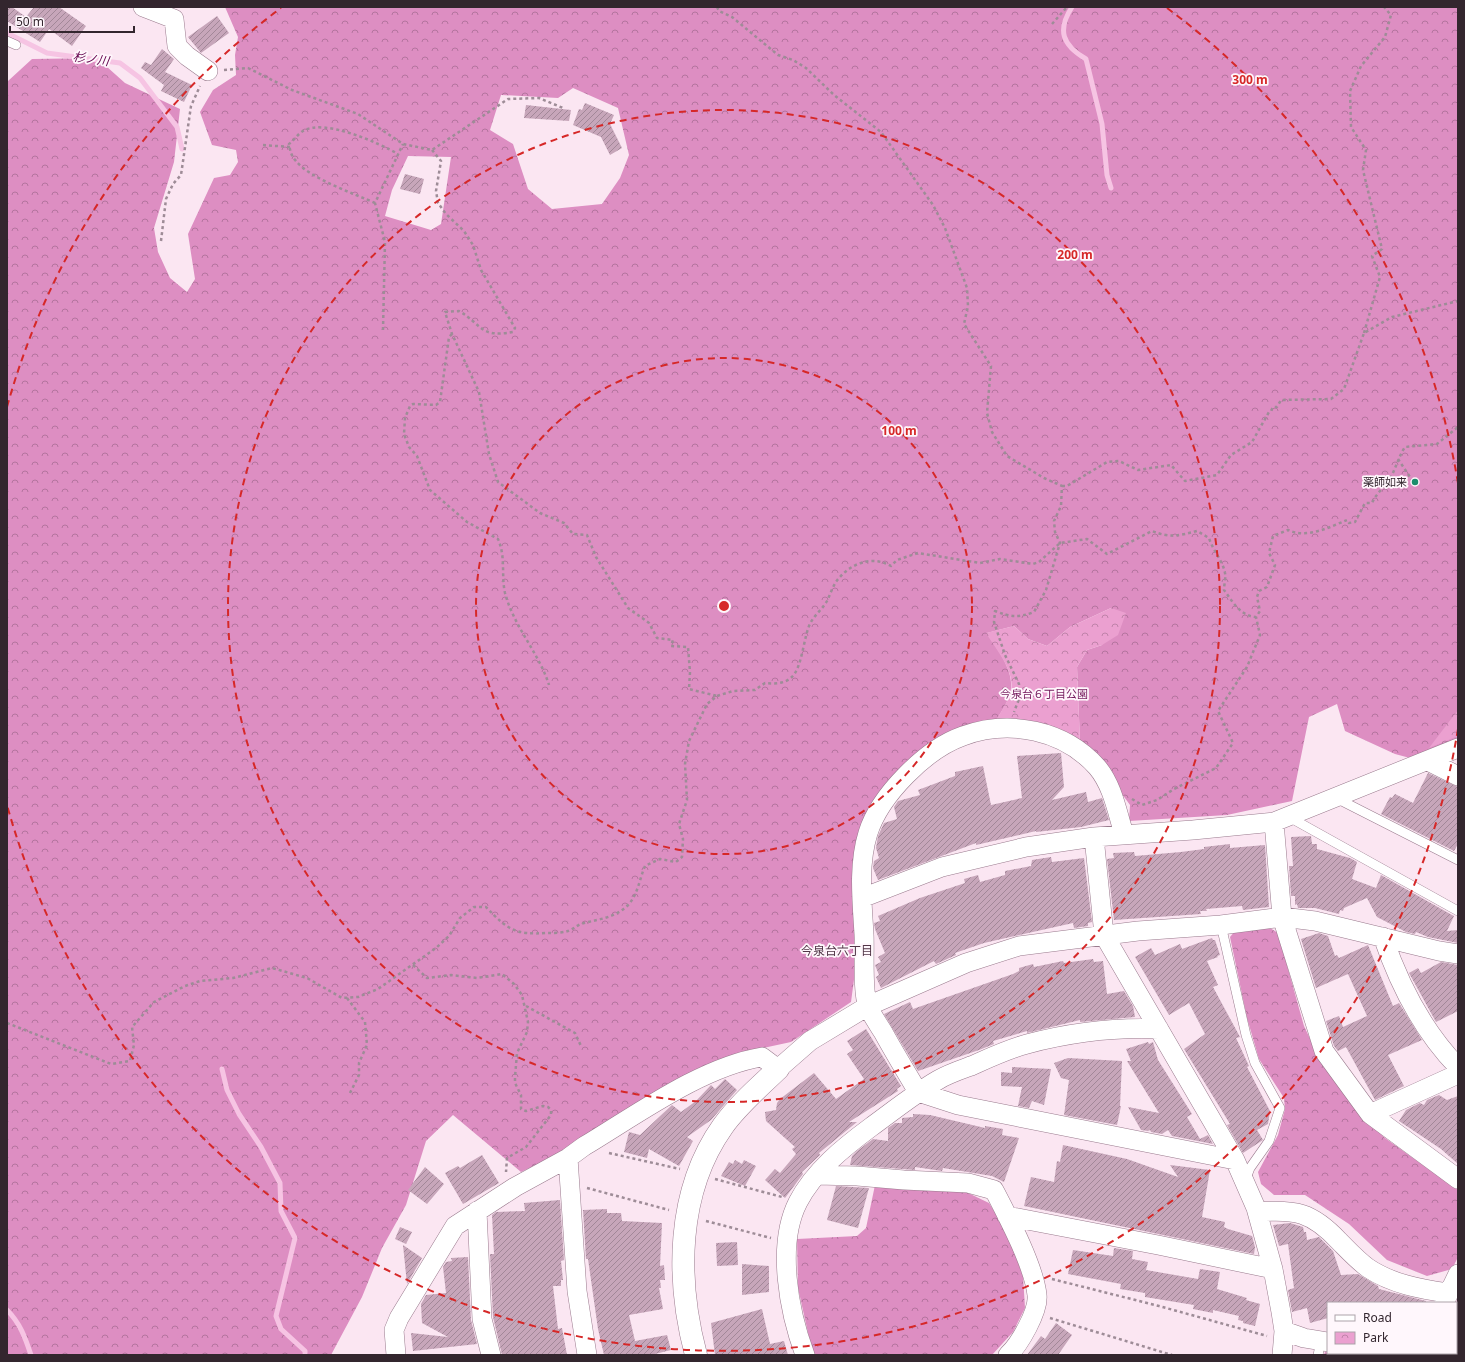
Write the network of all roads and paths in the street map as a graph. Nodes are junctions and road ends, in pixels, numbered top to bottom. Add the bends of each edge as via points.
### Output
1 (142, 7) edge
2 (717, 7) edge
3 (1067, 7) edge
4 (1384, 7) edge
5 (1052, 24) dead end
6 (7, 40) edge
7 (16, 45) dead end
8 (208, 71) junction
9 (563, 108) dead end
10 (403, 144) junction
11 (263, 145) dead end
12 (290, 147) junction
13 (432, 150) junction
14 (398, 154) junction
15 (375, 204) junction
16 (161, 241) dead end
17 (1458, 301) edge
18 (383, 330) dead end
19 (1364, 333) junction
20 (452, 334) junction
21 (1458, 427) edge
22 (1397, 459) junction
23 (1414, 483) dead end
24 (1062, 486) junction
25 (1060, 543) junction
26 (1256, 617) junction
27 (549, 685) dead end
28 (717, 696) junction
29 (1002, 728) junction
30 (1458, 748) edge
31 (1428, 760) junction
32 (1458, 776) edge
33 (1110, 789) junction
34 (1334, 797) junction
35 (1280, 818) junction
36 (1124, 834) junction
37 (1094, 837) junction
38 (1458, 860) edge
39 (862, 898) junction
40 (1458, 911) edge
41 (1282, 918) junction
42 (1221, 925) junction
43 (1104, 935) junction
44 (1383, 937) junction
45 (1458, 954) edge
46 (413, 964) junction
47 (347, 998) junction
48 (525, 1006) junction
49 (868, 1006) junction
50 (7, 1023) edge
51 (1159, 1028) junction
52 (581, 1046) dead end
53 (1458, 1067) edge
54 (778, 1069) junction
55 (1458, 1074) edge
56 (918, 1092) junction
57 (350, 1093) dead end
58 (1370, 1114) junction
59 (568, 1158) junction
60 (1235, 1160) junction
61 (817, 1175) junction
62 (506, 1177) dead end
63 (1458, 1179) edge
64 (1244, 1183) junction
65 (477, 1211) junction
66 (1258, 1212) junction
67 (1007, 1216) junction
68 (1273, 1269) junction
69 (1032, 1274) junction
70 (1458, 1274) edge
71 (1446, 1298) edge
72 (1033, 1313) junction
73 (1283, 1342) edge
74 (1322, 1346) edge
75 (396, 1355) edge
76 (491, 1355) edge
77 (587, 1355) edge
78 (696, 1355) edge
79 (805, 1355) edge
80 (1009, 1355) edge
81 (1172, 1355) edge

1 - 8 street via 174,19 177,46
2 - 24 path via 778,55 806,68 834,95 880,132 933,205 956,254 967,288 968,306 964,324 991,366 986,414 992,432 1006,456
3 - 5 path
4 - 19 path via 1391,15 1385,37 1361,66 1350,91 1351,127 1366,150 1363,170 1382,249 1372,256 1380,277
6 - 7 lane
8 - 10 path via 248,68 292,90 358,114
8 - 16 path via 191,106 181,175 173,184 166,200
9 - 13 path via 539,98 508,99
10 - 13 path
10 - 14 path
11 - 12 path
12 - 14 path via 289,144 304,131 320,127 354,135
12 - 15 path via 296,161 307,171
13 - 20 path via 441,161 436,190 438,203 464,231 473,245 481,270 516,328 513,332 502,334 483,331 459,311 445,312
14 - 15 path
15 - 18 path via 385,242
17 - 19 path via 1392,317
19 - 24 path via 1344,389 1331,399 1281,400 1277,407 1268,412 1252,442 1231,455 1217,475 1185,481 1171,465 1138,470 1119,461 1107,462 1067,486
20 - 27 path via 449,337 440,402 436,405 410,406 405,418 404,434 417,456 430,490 466,522 498,539 504,556 505,593 523,634 542,664
20 - 28 path via 478,392 489,454 498,482 540,512 564,523 573,534 587,535 596,557 628,608 649,623 657,638 673,640 671,646 688,647 689,689
21 - 22 path via 1437,444 1404,447
22 - 23 path
22 - 26 path via 1392,476 1372,503 1365,504 1355,522 1349,523 1347,520 1321,531 1295,533 1288,530 1273,536 1269,553 1275,565 1267,587 1259,591 1257,597 1260,611
24 - 25 path via 1061,506 1054,521
25 - 26 path via 1086,539 1107,554 1152,531 1165,536 1179,536 1197,531 1209,538 1212,549 1220,560 1225,574 1224,590 1240,612
25 - 28 path via 1039,562 1033,564 1000,559 980,563 918,553 897,560 891,566 882,561 871,560 858,564 839,577 825,604 816,613 795,673 777,684 765,683 755,690 733,691
25 - 29 path via 1046,590 1034,612 1022,617 1010,616 995,610 994,622 1005,655 1019,684 1019,699 1012,717
26 - 33 path via 1260,635 1247,667 1218,710 1233,743 1216,768 1157,800 1142,805 1126,794
28 - 46 path via 707,704 689,741 685,764 687,800 679,824 682,857 676,862 660,859 645,866 636,893 626,906 612,916 583,923 568,932 518,933 498,920 486,907 474,907 460,918 449,936
29 - 33 street via 1037,731 1055,736 1072,745 1097,768
29 - 39 street via 963,736 942,747 896,784 885,798 868,832 862,867
30 - 31 street
31 - 32 street
31 - 34 street
33 - 36 street
34 - 35 street
34 - 38 lane
35 - 36 street via 1193,830
35 - 40 lane
35 - 41 street
36 - 37 street
37 - 39 street via 1026,847 942,867
37 - 43 street
39 - 49 street
41 - 42 street
41 - 44 street via 1315,921
41 - 58 street via 1324,1051
42 - 43 street via 1138,930
42 - 64 lane via 1246,1035 1255,1063 1280,1108 1269,1141 1250,1168
43 - 49 street via 1020,946 966,962
43 - 51 street
44 - 45 street via 1439,952
44 - 53 street via 1391,960 1419,1015 1434,1039
46 - 47 path via 378,989 358,997
46 - 48 path via 428,978 451,975 477,978 502,974 522,995
47 - 50 path via 342,998 307,978 272,968 233,978 200,980 154,1002 132,1027 134,1044 130,1061 111,1064
47 - 57 path via 367,1026 366,1045 359,1063 359,1075
48 - 52 path via 575,1033
48 - 62 path via 527,1032 518,1053 515,1077 521,1095 520,1108 526,1111 548,1107 552,1115 531,1142 507,1158
49 - 54 street via 810,1041
49 - 56 street
51 - 56 street via 1075,1034 1026,1044 940,1079
51 - 60 street
54 - 59 street via 762,1057 726,1066 663,1099
54 - 78 street via 744,1101 723,1126 697,1173 691,1193 684,1250 685,1292 688,1326
55 - 58 street
56 - 60 street via 958,1105
56 - 61 street via 844,1148
58 - 63 street
59 - 65 street
59 - 77 street via 577,1291
60 - 64 street
61 - 67 street via 968,1183 994,1190
61 - 79 street via 798,1201 787,1242 793,1317
64 - 66 street
65 - 75 street via 455,1226 399,1318 394,1330
65 - 76 street via 482,1319
66 - 68 street
66 - 71 street via 1280,1210 1304,1214 1324,1225 1362,1262 1386,1278
67 - 68 street
67 - 69 street
68 - 73 street
69 - 72 street via 1038,1297
69 - 73 path via 1159,1306
70 - 71 street
72 - 80 street via 1024,1334
72 - 81 path
73 - 74 street via 1304,1338

